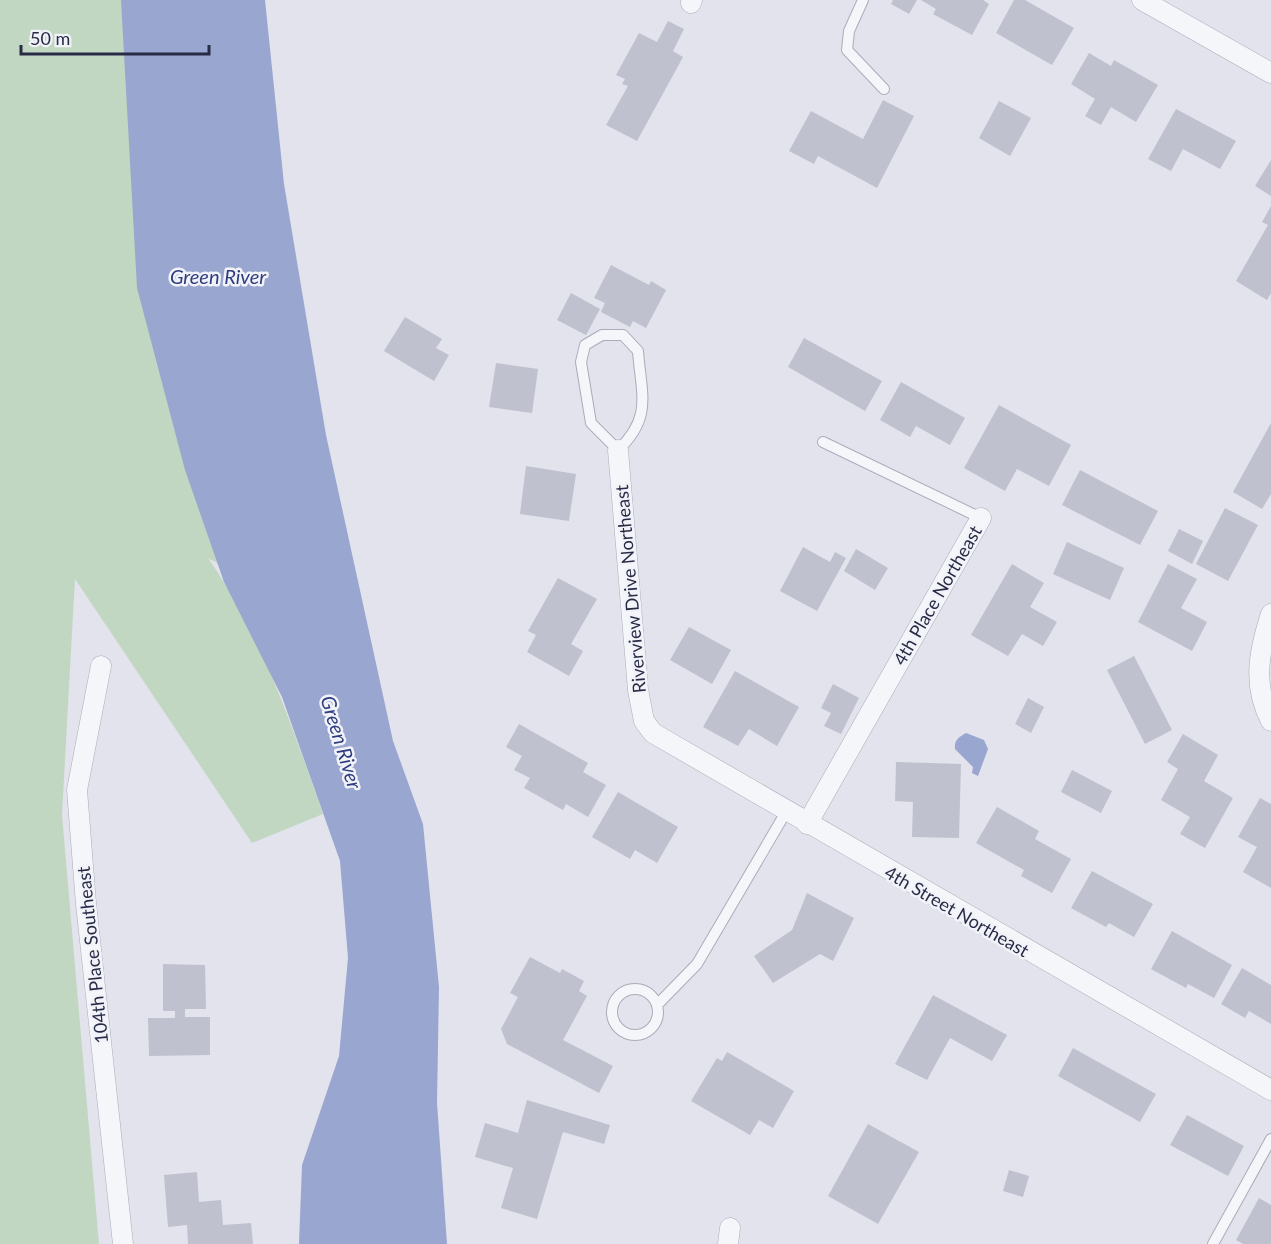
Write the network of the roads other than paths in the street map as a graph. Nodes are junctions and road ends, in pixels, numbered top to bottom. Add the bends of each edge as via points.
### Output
1 (863, 0) edge
2 (1142, 0) edge
3 (1271, 73) edge
4 (884, 89) dead end
5 (823, 442) dead end
6 (618, 450) junction
7 (981, 518) joint
8 (1271, 614) edge
9 (100, 666) dead end
10 (1271, 721) edge
11 (647, 727) joint
12 (786, 812) junction
13 (807, 824) junction
14 (657, 1005) junction
15 (1271, 1090) edge
16 (1271, 1139) edge
17 (123, 1244) edge
18 (1213, 1244) edge

1 - 4 lane via 849,31 847,50
2 - 3 street
5 - 7 lane, 4th Place Northeast
6 - 6 lane via 591,423 581,362 585,345 602,335 623,335 638,351 642,417
6 - 11 street, Riverview Drive Northeast via 638,690
7 - 13 street, 4th Place Northeast
8 - 10 street via 1258,668 1259,689
9 - 17 street, 104th Place Southeast via 77,790
11 - 12 street, 4th Street Northeast via 660,739
12 - 13 street, 4th Street Northeast
12 - 14 lane via 697,964
13 - 15 street, 4th Street Northeast
14 - 14 lane via 649,994 637,988 624,991 611,1012 615,1025 625,1033 638,1035 650,1029 657,1018
16 - 18 lane

